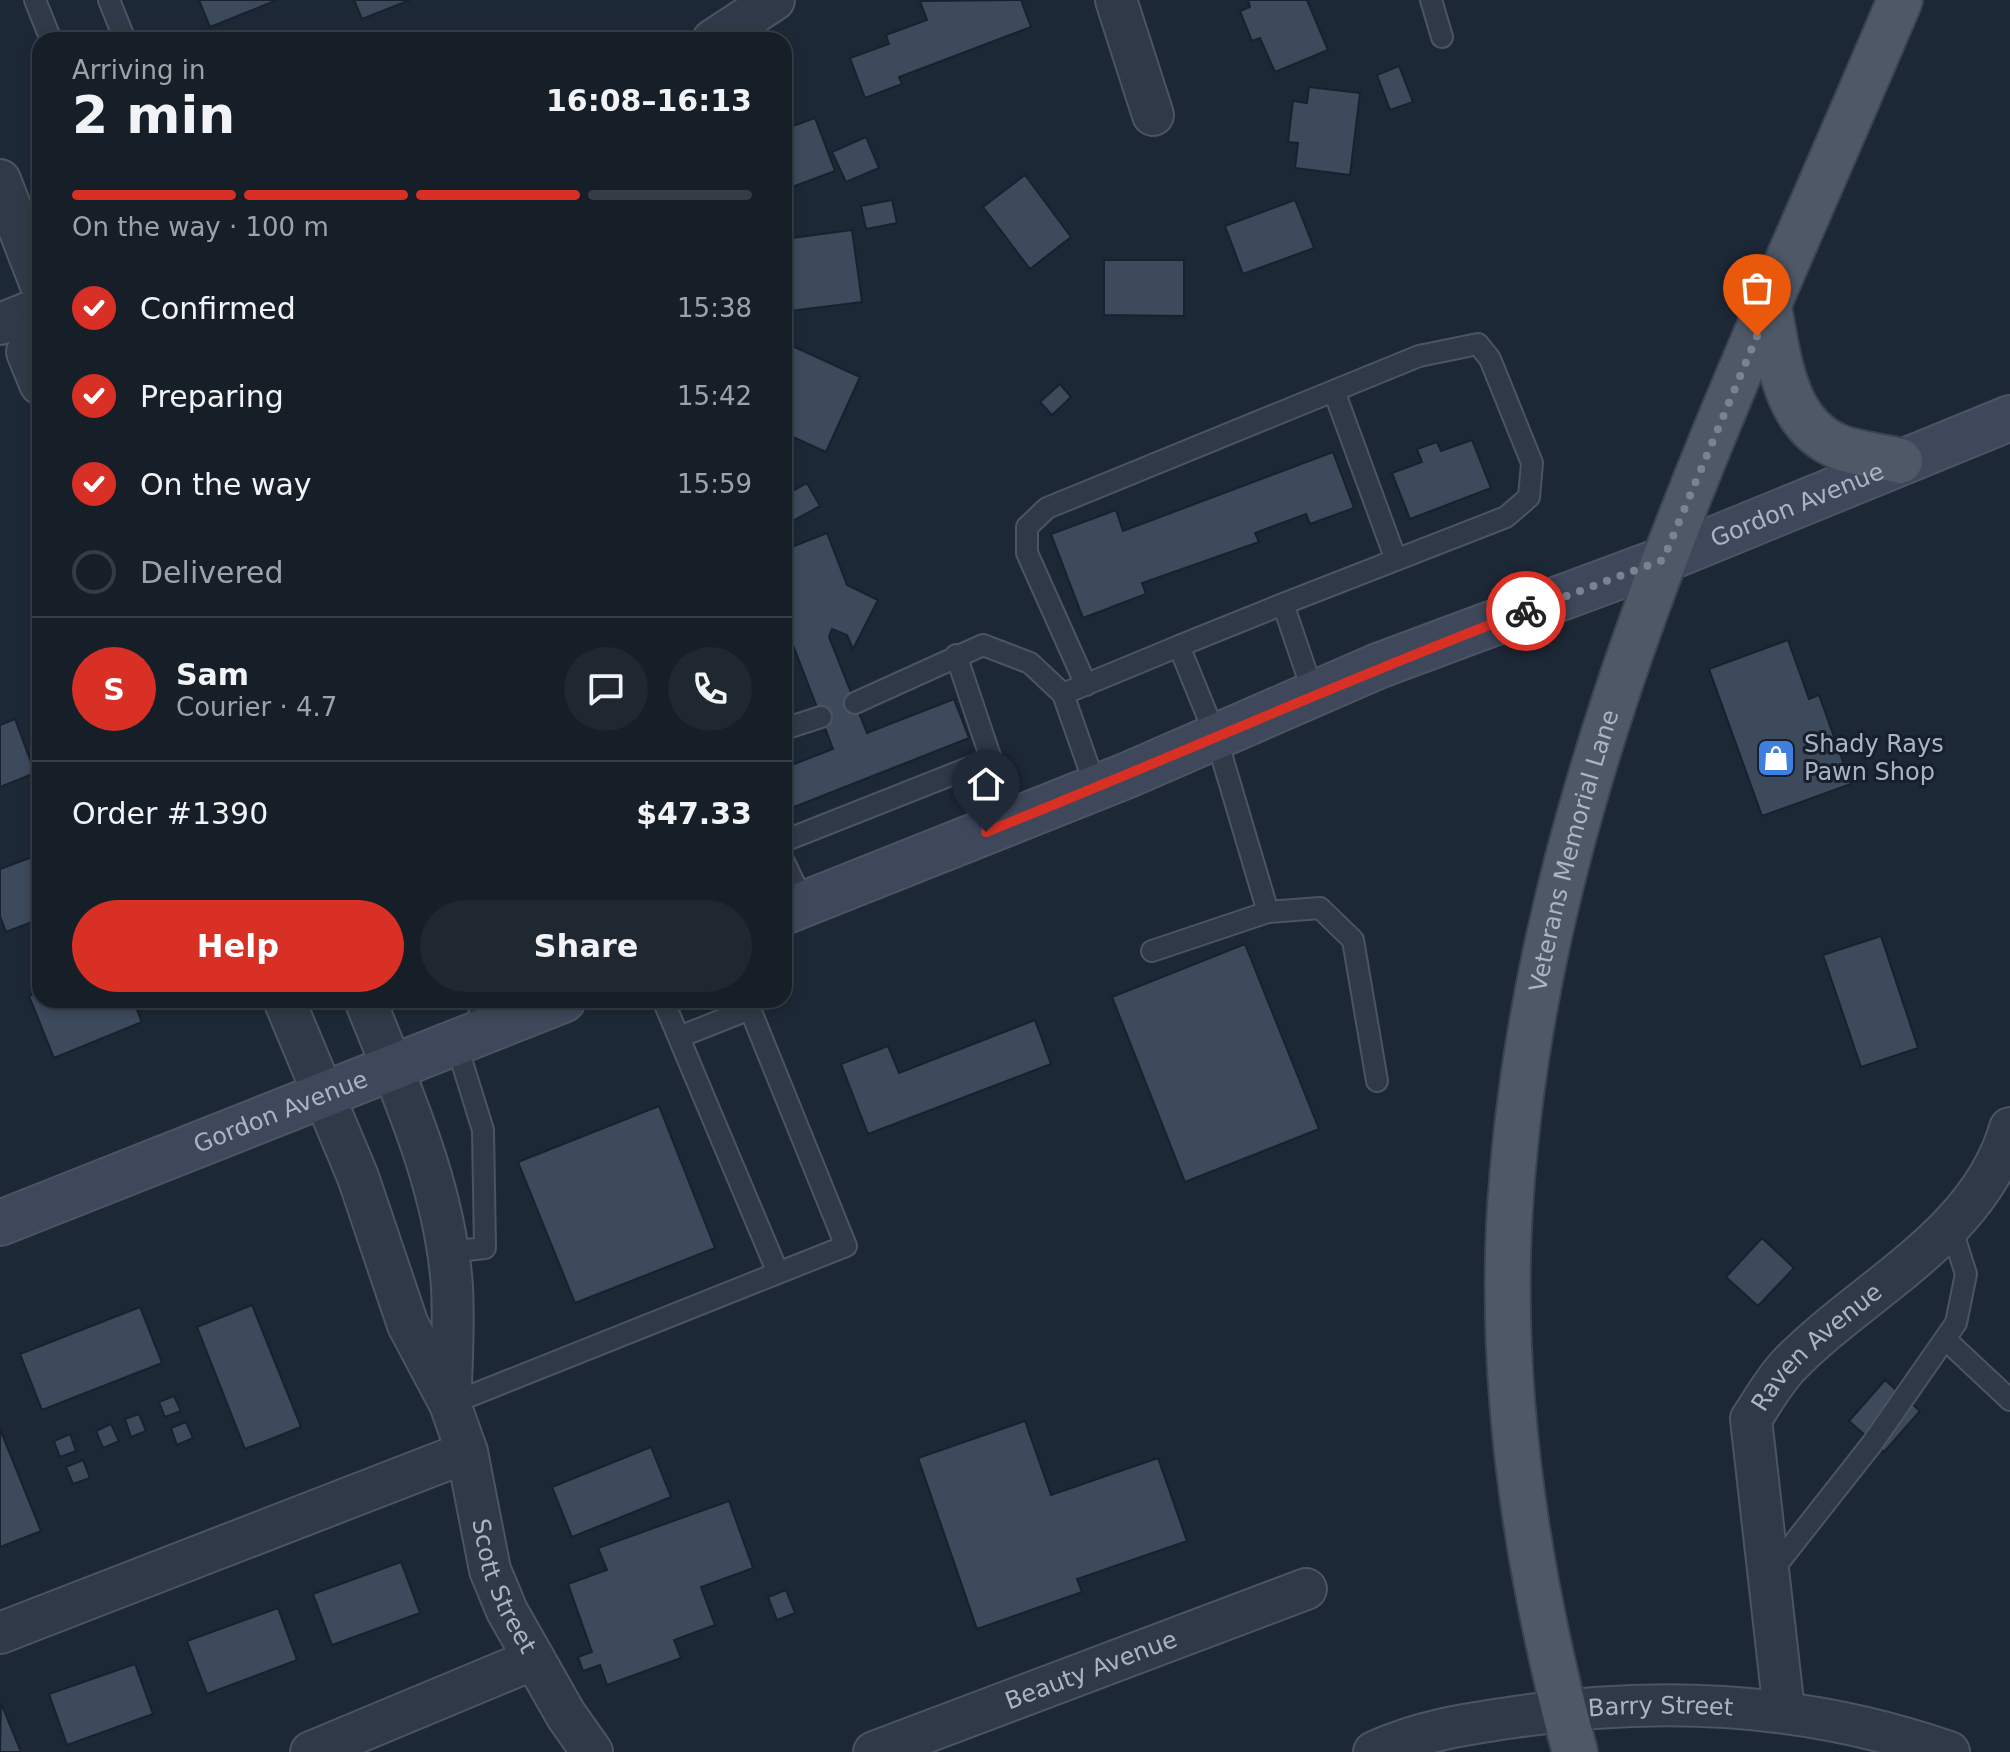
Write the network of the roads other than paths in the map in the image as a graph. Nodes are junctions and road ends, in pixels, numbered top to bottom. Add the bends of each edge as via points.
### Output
1 (35, 0) edge
2 (109, 0) edge
3 (774, 0) edge
4 (1116, 0) edge
5 (1431, 0) edge
6 (1900, 0) edge
7 (48, 32) edge
8 (122, 32) edge
9 (725, 32) edge
10 (1442, 37) dead end
11 (1153, 115) dead end
12 (0, 180) edge
13 (32, 262) edge
14 (1769, 308) junction
15 (32, 311) edge
16 (0, 324) edge
17 (32, 341) edge
18 (32, 364) edge
19 (1334, 391) junction
20 (2010, 418) edge
21 (1900, 461) junction
22 (1396, 560) junction
23 (1663, 560) junction
24 (1283, 604) junction
25 (1179, 646) junction
26 (956, 655) junction
27 (1086, 685) junction
28 (1063, 694) junction
29 (1314, 695) junction
30 (855, 703) dead end
31 (821, 717) dead end
32 (792, 726) edge
33 (1216, 737) junction
34 (991, 759) junction
35 (1096, 788) junction
36 (1012, 821) junction
37 (792, 838) edge
38 (794, 908) edge
39 (1268, 912) junction
40 (1152, 951) dead end
41 (287, 1008) edge
42 (368, 1008) edge
43 (533, 1008) edge
44 (666, 1008) edge
45 (474, 1024) edge
46 (679, 1037) junction
47 (392, 1068) junction
48 (1377, 1081) dead end
49 (321, 1094) junction
50 (2010, 1128) edge
51 (0, 1223) edge
52 (1950, 1224) junction
53 (447, 1252) junction
54 (778, 1273) junction
55 (1945, 1339) junction
56 (2010, 1400) edge
57 (450, 1404) junction
58 (467, 1452) junction
59 (1768, 1575) junction
60 (1306, 1589) dead end
61 (0, 1633) edge
62 (534, 1659) junction
63 (1563, 1709) junction
64 (1784, 1711) junction
65 (311, 1752) edge
66 (592, 1752) edge
67 (874, 1752) edge
68 (1374, 1752) edge
69 (1575, 1752) edge
70 (1949, 1752) edge

1 - 7 lane
2 - 8 lane
3 - 9 street
4 - 11 street
5 - 10 lane
6 - 14 main road, Veterans Memorial Lane
12 - 13 street
14 - 21 main road via 1785,381 1807,423 1838,447
14 - 23 main road, Veterans Memorial Lane
15 - 16 street
17 - 18 street via 27,352
19 - 22 lane
19 - 22 lane via 1419,356 1478,344 1490,359 1532,463 1529,497 1506,517
19 - 27 lane via 1047,508 1027,527 1027,553
20 - 21 main road, Gordon Avenue
21 - 23 main road, Gordon Avenue
22 - 24 lane
23 - 29 main road, Gordon Avenue
23 - 63 main road, Veterans Memorial Lane via 1615,692 1552,919 1524,1069 1509,1227 1518,1457 1533,1574
24 - 25 lane
24 - 29 lane
25 - 27 lane
25 - 33 lane
26 - 28 lane via 983,645 1030,663
26 - 30 lane
26 - 34 lane
27 - 28 lane
28 - 35 lane
29 - 33 main road, Gordon Avenue
31 - 32 lane
33 - 35 main road, Gordon Avenue
33 - 39 lane
34 - 36 lane
34 - 37 lane
35 - 36 main road, Gordon Avenue
36 - 38 main road, Gordon Avenue
39 - 40 lane
39 - 48 lane via 1320,908 1353,940
41 - 49 street, Scott Street
42 - 47 street, Scott Street
43 - 45 main road, Gordon Avenue
44 - 46 lane
45 - 47 main road, Gordon Avenue
45 - 53 lane via 485,1248
46 - 54 lane
46 - 54 lane via 750,1009 846,1246
47 - 49 main road, Gordon Avenue
47 - 53 street, Scott Street via 422,1143
49 - 51 main road, Gordon Avenue
49 - 57 street, Scott Street via 358,1177 408,1325
50 - 52 street, Raven Avenue via 1984,1182
52 - 55 lane via 1966,1274 1956,1323
52 - 59 street, Raven Avenue via 1788,1365 1751,1419
53 - 57 street, Scott Street via 454,1339
54 - 57 lane
55 - 56 lane
55 - 59 lane via 1871,1445
57 - 58 street, Scott Street
58 - 61 street
58 - 62 street, Scott Street via 490,1570
59 - 64 street, Raven Avenue
60 - 67 street, Beauty Avenue
62 - 65 street
62 - 66 street, Scott Street
63 - 64 street, Barry Street via 1672,1705
63 - 68 street, Barry Street via 1436,1728
63 - 69 main road, Veterans Memorial Lane
64 - 70 street, Barry Street via 1868,1726

